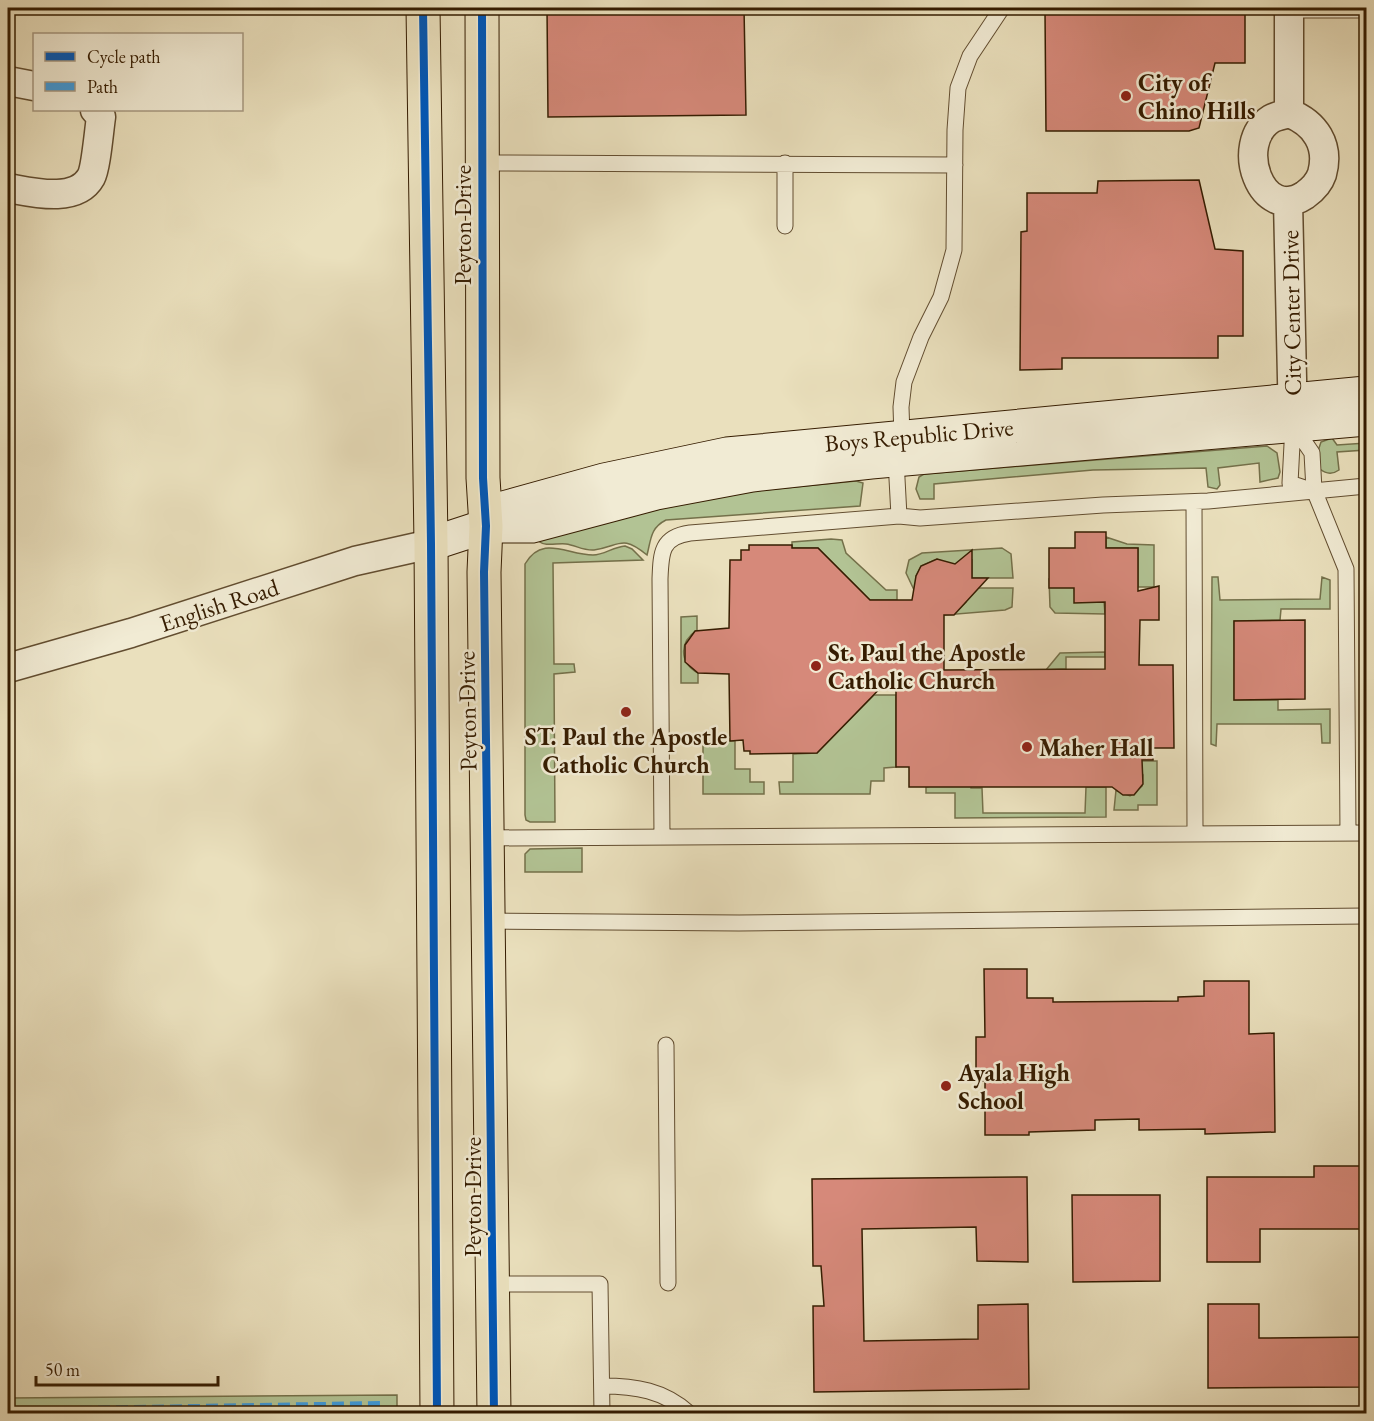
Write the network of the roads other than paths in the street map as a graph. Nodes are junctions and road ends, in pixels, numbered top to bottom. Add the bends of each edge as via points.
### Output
1 (423, 8) edge
2 (482, 8) edge
3 (1002, 8) edge
4 (1289, 9) edge
5 (1366, 10) edge
6 (8, 81) edge
7 (33, 86) edge
8 (95, 111) edge
9 (1289, 113) junction
10 (481, 163) junction
11 (785, 163) junction
12 (955, 165) junction
13 (8, 188) edge
14 (1288, 201) junction
15 (785, 226) dead end
16 (1366, 393) edge
17 (1293, 412) junction
18 (1366, 419) edge
19 (899, 448) junction
20 (1366, 486) edge
21 (1314, 490) junction
22 (1194, 502) junction
23 (899, 516) junction
24 (486, 526) junction
25 (431, 544) junction
26 (8, 668) edge
27 (1348, 833) junction
28 (1366, 833) edge
29 (1195, 834) junction
30 (662, 837) junction
31 (488, 838) junction
32 (1366, 916) edge
33 (489, 921) junction
34 (666, 1045) dead end
35 (668, 1283) dead end
36 (492, 1284) junction
37 (602, 1386) junction
38 (437, 1413) edge
39 (494, 1413) edge
40 (602, 1413) edge
41 (690, 1413) edge

1 - 25 main road, Peyton Drive
2 - 10 main road, Peyton Drive
3 - 12 lane via 970,56 958,88
4 - 5 lane
4 - 9 street
6 - 7 street
8 - 13 street via 101,117 91,177 75,191 63,193
9 - 14 street, City Center Drive via 1316,129 1323,144 1324,160 1322,177 1312,190
9 - 14 street, City Center Drive via 1271,119 1260,131 1253,162 1256,178 1266,191
10 - 11 lane
10 - 24 main road, Peyton Drive
11 - 12 lane
11 - 15 lane
12 - 19 lane via 954,250 941,297 909,364 901,398
14 - 17 street, City Center Drive
16 - 17 main road, Boys Republic Drive
17 - 18 main road, Boys Republic Drive
17 - 19 main road, Boys Republic Drive
17 - 21 lane via 1312,453
17 - 21 lane via 1290,483
19 - 23 lane
19 - 24 main road, Boys Republic Drive via 717,480 532,526
20 - 21 lane
21 - 22 lane
21 - 27 lane via 1346,568
22 - 23 lane
22 - 29 lane
23 - 30 lane via 673,537 664,550 660,579
24 - 25 main road, Boys Republic Drive
24 - 31 main road, Peyton Drive
25 - 26 street, English Road via 345,564 142,630
25 - 38 main road, Peyton Drive
27 - 28 lane
27 - 29 lane
29 - 30 lane
30 - 31 lane
31 - 33 main road, Peyton Drive
32 - 33 lane via 739,923
33 - 36 main road, Peyton Drive
34 - 35 lane
36 - 37 lane via 600,1284
36 - 39 main road, Peyton Drive
37 - 40 lane
37 - 41 lane via 646,1389

